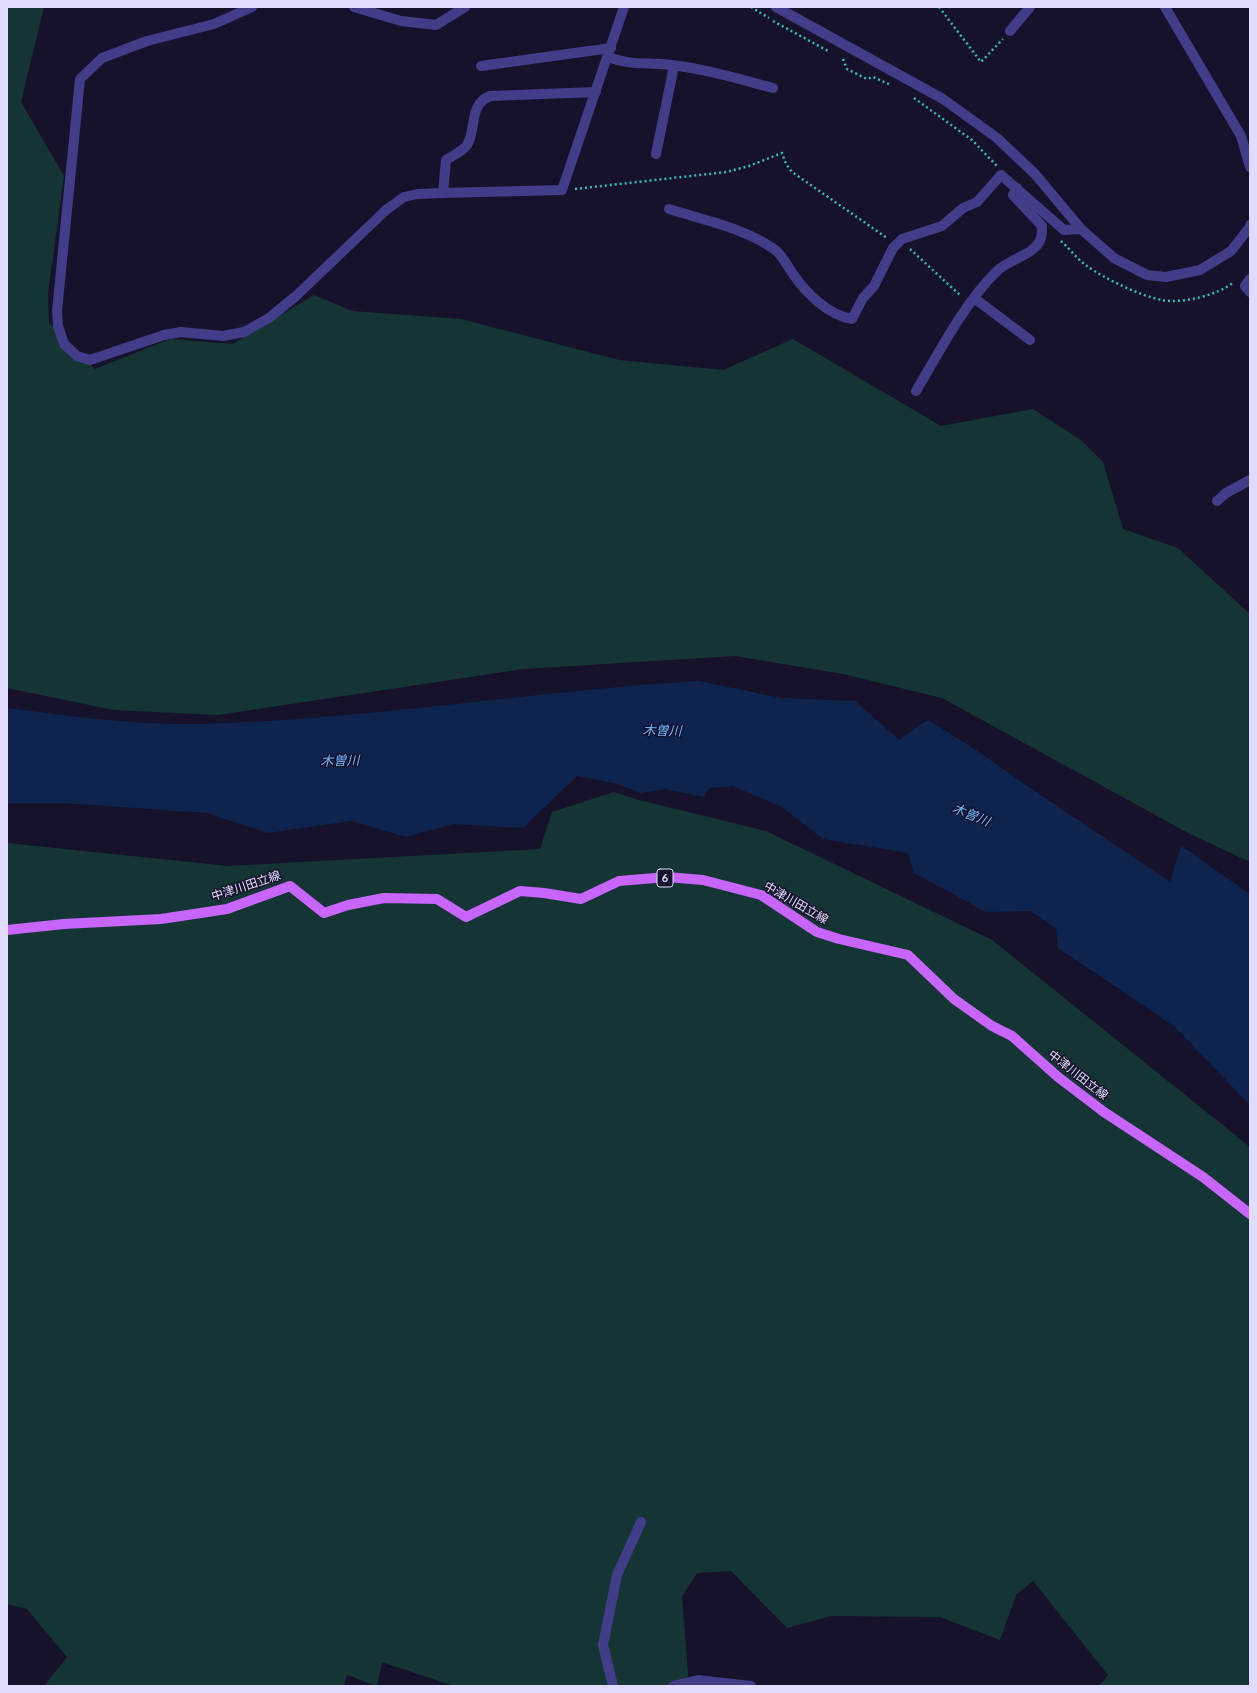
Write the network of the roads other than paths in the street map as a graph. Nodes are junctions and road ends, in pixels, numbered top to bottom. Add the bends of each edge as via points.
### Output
1 (252, 7) edge
2 (354, 7) edge
3 (465, 7) edge
4 (624, 7) edge
5 (776, 7) edge
6 (1030, 7) edge
7 (1165, 7) edge
8 (1010, 31) road end
9 (610, 52) junction
10 (481, 66) dead end
11 (674, 66) junction
12 (773, 88) dead end
13 (596, 92) junction
14 (656, 154) dead end
15 (1250, 167) edge
16 (1017, 188) junction
17 (444, 193) junction
18 (669, 210) dead end
19 (1250, 224) edge
20 (1081, 229) junction
21 (1250, 279) edge
22 (1250, 292) edge
23 (972, 301) junction
24 (1030, 340) dead end
25 (916, 390) dead end
26 (1250, 480) edge
27 (1217, 501) dead end
28 (7, 930) edge
29 (1250, 1214) edge
30 (641, 1522) dead end
31 (612, 1686) edge
32 (673, 1686) edge
33 (751, 1686) edge

1 - 17 street via 214,24 147,41 102,58 80,79 57,311 58,326 64,344 77,356 90,360 164,335 181,332 223,336 244,332 269,318 296,296 386,210 404,197
2 - 3 street via 401,21 436,25
4 - 9 street
5 - 20 street via 942,98 997,138 1035,174
6 - 8 street
7 - 15 street via 1241,136
9 - 10 street
9 - 11 street via 624,63
9 - 13 street
11 - 12 street via 700,69
11 - 14 street
13 - 17 street via 562,190
13 - 17 street via 490,96 482,99 467,146 446,160
16 - 18 street via 1002,175 977,202 963,208 942,226 899,242 852,319 830,310 813,297 797,280 776,250 759,239
16 - 20 street via 1064,230
16 - 23 street via 1013,195 1042,226 1041,238 1033,249 996,271
19 - 20 street via 1231,251 1215,262 1200,270 1166,277 1147,275 1114,258
21 - 22 street via 1245,286
23 - 24 street
23 - 25 street
26 - 27 street
28 - 29 main road, 中津川田立線 / 6 via 161,919 227,909 290,886 324,913 384,898 437,899 466,917 520,891 582,899 619,881 667,877 703,880 761,895 817,932 908,955 954,999 992,1026 1012,1036 1052,1072 1104,1112 1203,1177
30 - 31 street via 617,1575 603,1645
32 - 33 street via 698,1680

